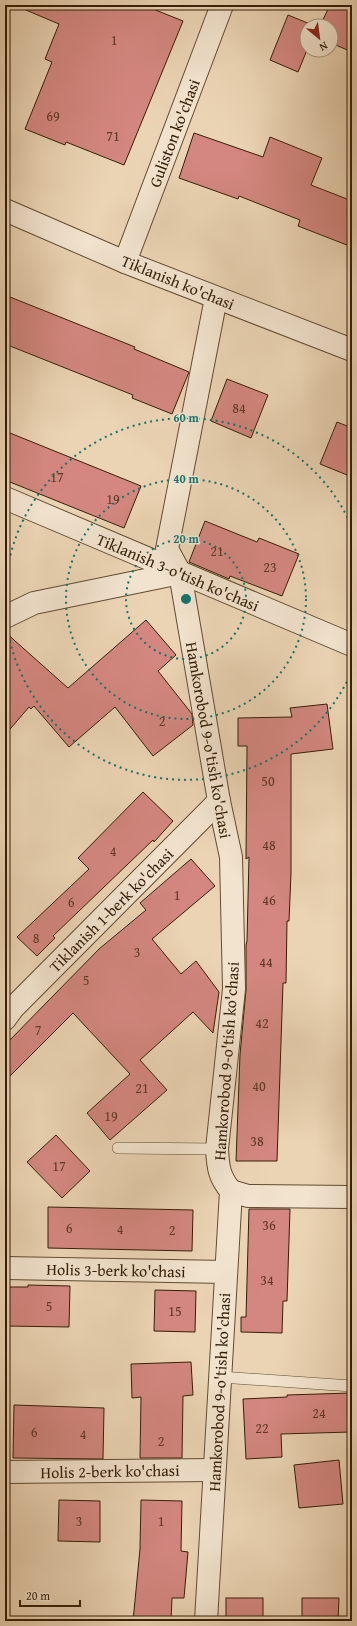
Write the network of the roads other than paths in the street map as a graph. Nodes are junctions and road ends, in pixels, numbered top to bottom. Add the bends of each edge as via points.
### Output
1 (222, 5) edge
2 (5, 210) edge
3 (126, 262) junction
4 (216, 298) junction
5 (352, 350) edge
6 (5, 498) edge
7 (180, 573) junction
8 (5, 617) edge
9 (352, 645) edge
10 (219, 801) junction
11 (5, 1019) edge
12 (118, 1148) dead end
13 (217, 1149) junction
14 (231, 1191) junction
15 (352, 1197) edge
16 (5, 1268) edge
17 (226, 1272) junction
18 (220, 1377) junction
19 (352, 1386) edge
20 (214, 1470) junction
21 (5, 1472) edge
22 (206, 1621) edge

1 - 3 street, Guliston ko'chasi
2 - 3 street, Tiklanish ko'chasi
3 - 4 street, Tiklanish ko'chasi
4 - 5 street, Tiklanish ko'chasi
4 - 7 street, Hamkorobod 9-o'tish ko'chasi via 167,549
6 - 7 street, Tiklanish 3-o'tish ko'chasi
7 - 8 street via 34,603
7 - 9 street, Tiklanish 3-o'tish ko'chasi
7 - 10 street, Hamkorobod 9-o'tish ko'chasi
10 - 11 street, Tiklanish 1-berk ko'chasi
10 - 13 street, Hamkorobod 9-o'tish ko'chasi via 231,857 234,989
12 - 13 lane
13 - 14 street, Hamkorobod 9-o'tish ko'chasi via 222,1181
14 - 15 street via 248,1196
14 - 17 street, Hamkorobod 9-o'tish ko'chasi
16 - 17 street, Holis 3-berk ko'chasi
17 - 18 street, Hamkorobod 9-o'tish ko'chasi
18 - 19 lane
18 - 20 street, Hamkorobod 9-o'tish ko'chasi
20 - 21 street, Holis 2-berk ko'chasi
20 - 22 street, Hamkorobod 9-o'tish ko'chasi

